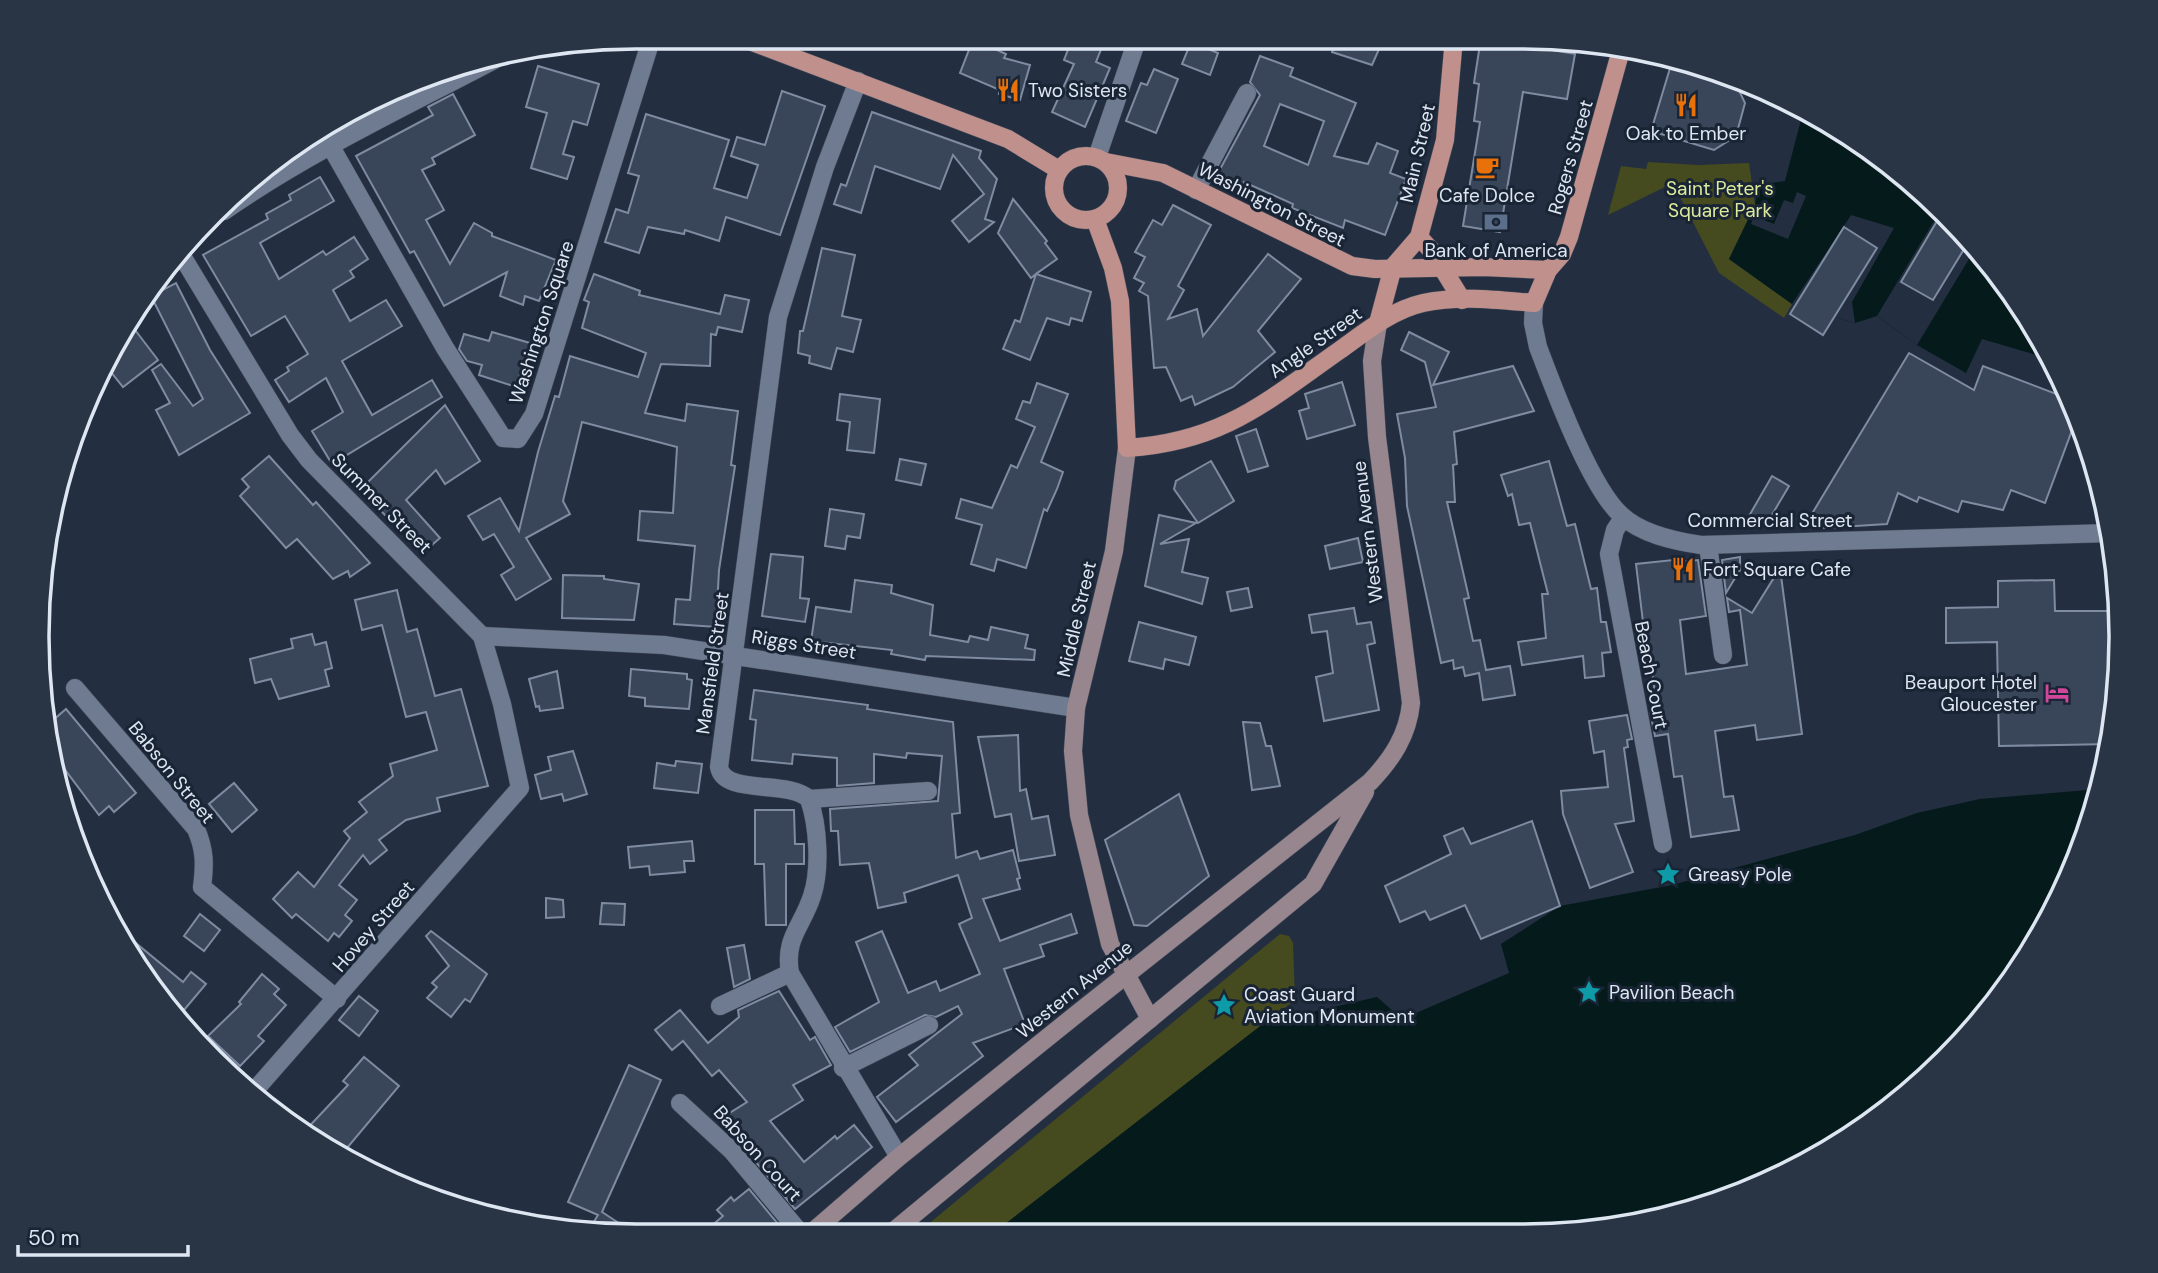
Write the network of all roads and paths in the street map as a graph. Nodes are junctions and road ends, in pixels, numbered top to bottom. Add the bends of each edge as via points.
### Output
1 (648, 49) edge
2 (771, 49) edge
3 (1134, 49) edge
4 (1453, 49) edge
5 (1619, 57) edge
6 (466, 74) edge
7 (858, 81) junction
8 (1247, 93) dead end
9 (330, 145) junction
10 (1102, 160) junction
11 (1059, 170) junction
12 (260, 186) edge
13 (1196, 190) junction
14 (1095, 219) junction
15 (1419, 237) junction
16 (185, 261) edge
17 (1393, 267) junction
18 (1441, 267) junction
19 (1548, 270) junction
20 (1462, 300) junction
21 (1535, 303) junction
22 (1378, 323) junction
23 (1127, 448) junction
24 (1623, 517) junction
25 (2100, 533) edge
26 (1709, 545) junction
27 (482, 636) junction
28 (734, 654) junction
29 (1723, 655) dead end
30 (75, 688) dead end
31 (1076, 708) junction
32 (1370, 782) junction
33 (520, 788) joint
34 (928, 791) dead end
35 (810, 799) junction
36 (1663, 844) dead end
37 (790, 973) junction
38 (1124, 976) junction
39 (337, 999) junction
40 (720, 1006) dead end
41 (1150, 1019) junction
42 (929, 1025) dead end
43 (843, 1068) junction
44 (259, 1086) edge
45 (680, 1103) dead end
46 (899, 1157) junction
47 (793, 1224) edge
48 (822, 1224) edge
49 (902, 1224) edge

1 - 9 street, Washington Square via 534,414 518,439 503,438 445,348
2 - 7 main road
3 - 10 street
4 - 15 main road, Main Street via 1446,140
5 - 19 main road, Rogers Street via 1569,237
6 - 9 street
7 - 11 main road via 1008,139
7 - 28 street, Mansfield Street via 825,167 778,317
8 - 13 street
9 - 12 street
10 - 11 main road via 1076,157
10 - 13 main road, Washington Street via 1146,168
10 - 14 main road via 1117,179 1116,199
11 - 14 main road via 1054,189 1060,207 1076,219
13 - 17 main road, Washington Street via 1332,259 1364,268
14 - 23 main road, Middle Street via 1120,301
15 - 17 main road, Main Street
15 - 18 main road
16 - 27 street, Summer Street via 309,460
17 - 18 main road, Washington Street
17 - 22 main road, Western Avenue
18 - 19 main road, Washington Street
18 - 20 main road
19 - 21 main road, Commercial Street
20 - 21 main road, Angle Street
20 - 22 main road, Angle Street via 1423,303
21 - 24 street, Commercial Street via 1533,323 1546,367 1599,486
22 - 23 main road, Angle Street via 1240,419 1161,446
22 - 32 main road, Western Avenue via 1372,361 1377,437 1411,703 1401,742
23 - 31 main road, Middle Street via 1114,551
24 - 26 street, Commercial Street via 1676,541
24 - 36 street, Beach Court via 1609,554
25 - 26 street, Commercial Street
26 - 29 street
27 - 28 street, Riggs Street via 664,645
27 - 33 street, Summer Street
28 - 31 street, Riggs Street
28 - 35 street, Mansfield Street via 721,775 731,782 799,791
30 - 39 street, Babson Street via 196,829 205,862 202,887
31 - 38 main road, Middle Street via 1073,751 1079,816 1110,944
32 - 38 main road, Western Avenue
32 - 41 main road, Western Avenue via 1313,884
33 - 39 street, Hovey Street
34 - 35 street
35 - 37 street via 816,881 788,946
37 - 40 street
37 - 43 street
38 - 41 main road, Middle Street
38 - 46 main road, Western Avenue
39 - 44 street, Hovey Street
41 - 49 main road, Western Avenue
42 - 43 street
43 - 46 street
45 - 47 street, Babson Court via 732,1151
46 - 48 main road, Western Avenue

